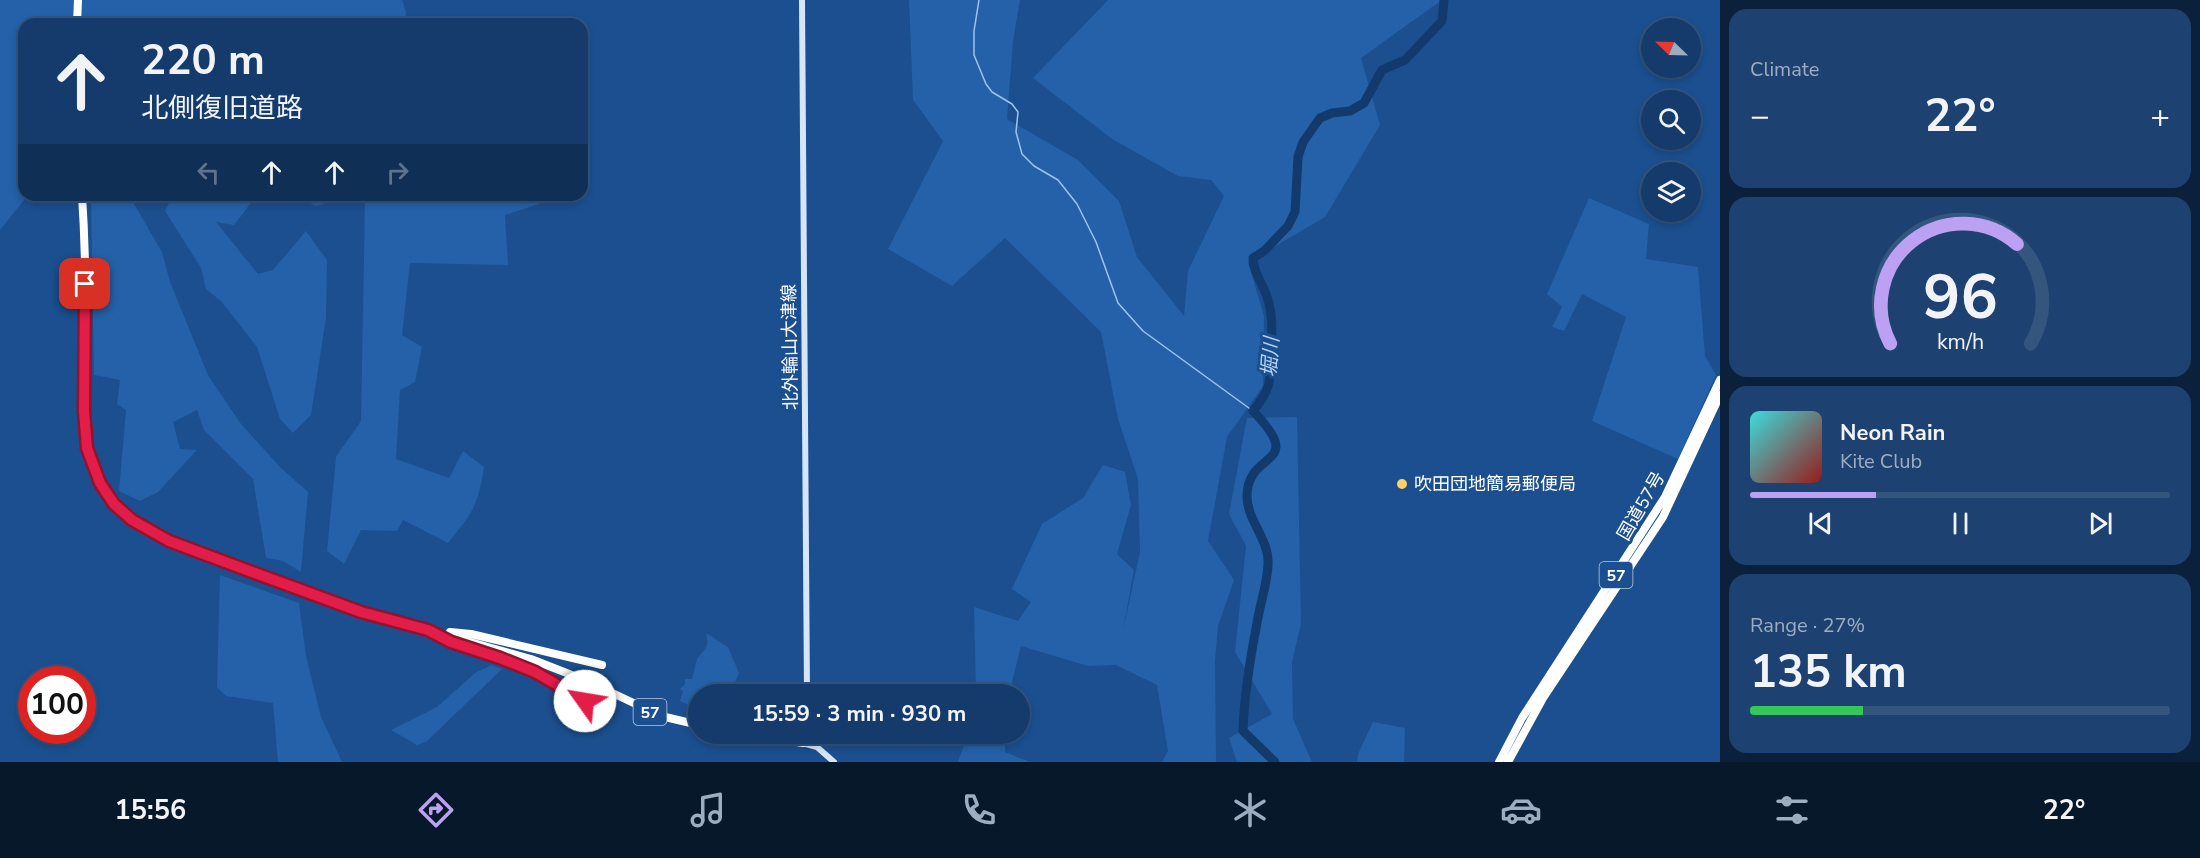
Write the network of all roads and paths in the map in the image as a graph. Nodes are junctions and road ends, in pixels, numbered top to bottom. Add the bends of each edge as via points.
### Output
1 (78, 0) edge
2 (802, 0) edge
3 (77, 18) edge
4 (82, 201) edge
5 (1720, 380) edge
6 (1720, 395) edge
7 (428, 630) junction
8 (602, 665) dead end
9 (587, 681) tunnel mouth
10 (807, 684) edge
11 (604, 690) tunnel mouth
12 (585, 701) dead end
13 (688, 722) edge
14 (806, 744) edge
15 (834, 762) edge
16 (1499, 762) edge
17 (1508, 762) edge

1 - 3 highway
2 - 10 main road, 北外輪山大津線
4 - 7 highway via 84,426 94,471 114,504 141,527 169,541 361,612
5 - 16 highway, 国道57号 / 57 via 1665,497 1522,718
6 - 17 highway, 国道57号 / 57 via 1667,509 1543,698
7 - 8 highway via 471,634
7 - 9 highway via 551,665
7 - 12 highway via 535,672
11 - 13 highway, 57 via 661,716
14 - 15 main road via 817,747

